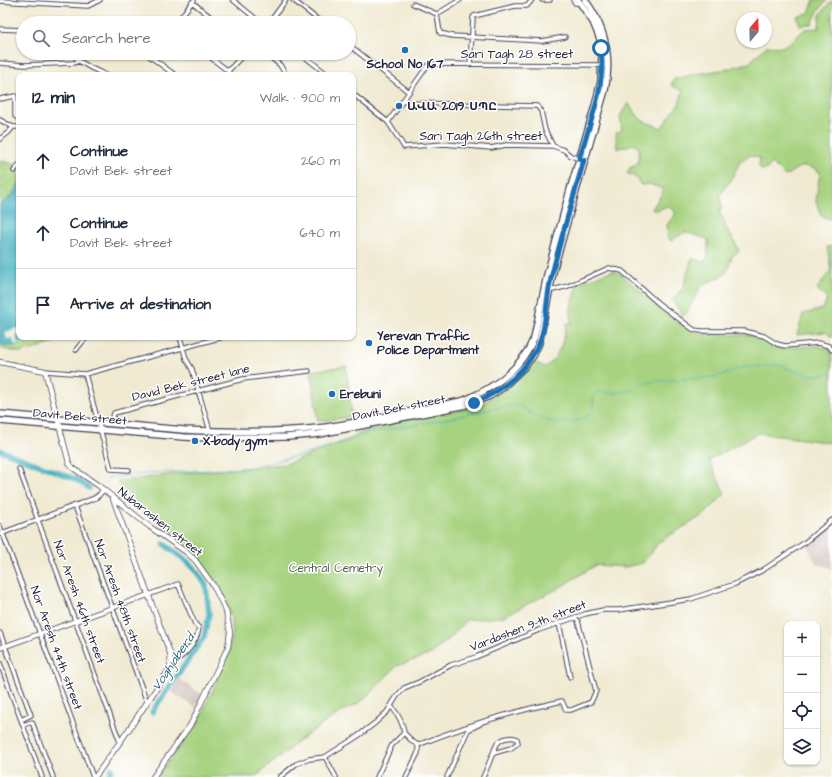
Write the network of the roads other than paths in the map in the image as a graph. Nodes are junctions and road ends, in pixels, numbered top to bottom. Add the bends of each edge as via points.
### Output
1 (100, 0) edge
2 (233, 0) edge
3 (286, 0) edge
4 (293, 0) edge
5 (460, 0) edge
6 (532, 0) edge
7 (542, 0) edge
8 (550, 0) edge
9 (573, 0) edge
10 (0, 1) edge
11 (193, 1) edge
12 (582, 1) edge
13 (413, 4) dead end
14 (437, 14) junction
15 (181, 16) edge
16 (210, 16) edge
17 (252, 16) edge
18 (274, 16) edge
19 (313, 16) edge
20 (0, 29) edge
21 (16, 30) edge
22 (471, 37) junction
23 (565, 37) dead end
24 (356, 50) edge
25 (155, 60) edge
26 (213, 60) edge
27 (239, 60) edge
28 (273, 60) edge
29 (309, 60) edge
30 (79, 61) joint
31 (0, 63) edge
32 (470, 64) junction
33 (605, 65) junction
34 (100, 72) edge
35 (171, 72) edge
36 (228, 72) edge
37 (230, 72) edge
38 (284, 72) edge
39 (324, 72) edge
40 (409, 92) junction
41 (16, 96) edge
42 (16, 96) edge
43 (356, 96) edge
44 (0, 99) edge
45 (404, 100) junction
46 (16, 117) edge
47 (0, 120) edge
48 (388, 122) junction
49 (13, 127) joint
50 (0, 139) edge
51 (553, 146) junction
52 (582, 159) junction
53 (16, 169) edge
54 (14, 171) dead end
55 (549, 291) junction
56 (542, 293) junction
57 (84, 340) edge
58 (181, 340) edge
59 (212, 340) edge
60 (183, 348) junction
61 (76, 350) dead end
62 (832, 350) edge
63 (0, 362) edge
64 (45, 371) junction
65 (308, 371) dead end
66 (85, 374) junction
67 (198, 392) junction
68 (0, 414) edge
69 (58, 419) junction
70 (0, 421) edge
71 (99, 423) junction
72 (111, 424) junction
73 (59, 426) junction
74 (101, 430) junction
75 (210, 432) junction
76 (19, 469) dead end
77 (129, 470) dead end
78 (104, 490) junction
79 (112, 497) junction
80 (75, 506) junction
81 (130, 511) junction
82 (120, 515) junction
83 (38, 519) junction
84 (832, 520) edge
85 (0, 526) edge
86 (1, 534) edge
87 (148, 595) junction
88 (111, 608) junction
89 (577, 617) junction
90 (75, 621) junction
91 (559, 622) junction
92 (0, 633) edge
93 (40, 634) junction
94 (5, 646) junction
95 (0, 648) edge
96 (0, 663) edge
97 (171, 663) junction
98 (570, 677) dead end
99 (147, 702) junction
100 (391, 706) junction
101 (520, 713) dead end
102 (21, 720) junction
103 (23, 725) junction
104 (404, 733) junction
105 (120, 742) junction
106 (418, 745) junction
107 (494, 753) junction
108 (325, 757) junction
109 (42, 777) edge
110 (53, 777) edge
111 (94, 777) edge
112 (153, 777) edge
113 (280, 777) edge
114 (336, 777) edge
115 (377, 777) edge
116 (406, 777) edge
117 (446, 777) edge
118 (483, 777) edge

1 - 10 street via 88,6
2 - 17 street
3 - 18 street
4 - 19 street
5 - 14 street
6 - 22 street via 526,6 510,7 474,16
7 - 8 street
9 - 12 street via 575,3
11 - 15 street
11 - 16 street
12 - 33 main road, Davit Bek street via 600,39
13 - 14 street
14 - 22 street via 440,33
20 - 21 street
22 - 23 street via 542,41
22 - 32 street
24 - 40 street
25 - 35 street
26 - 36 street
27 - 37 street
28 - 38 street
29 - 39 street
30 - 31 street via 24,65
30 - 34 street
32 - 33 street, Sari Tagh 28 street
32 - 40 street, Sari Tagh 28 street via 427,66
33 - 52 main road, Davit Bek street
40 - 45 street
41 - 46 street
42 - 44 street
43 - 48 street
45 - 48 street
45 - 51 street via 410,103 537,106 542,111 545,130
47 - 49 street
48 - 51 street, Sari Tagh 26th street via 404,147 445,144 491,148 506,145
49 - 50 street
51 - 52 street, Sari Tagh 26th street
52 - 55 main road, Davit Bek street
52 - 56 main road, Davit Bek street
53 - 54 street
55 - 56 street
55 - 62 street via 568,286 609,268 616,269 622,271 694,330 744,331 764,336 785,346 818,343
55 - 74 main road, Davit Bek street via 541,339 533,356 502,388 490,396 466,405 319,434 287,437 211,438
56 - 75 main road, Davit Bek street via 536,334 531,347 510,372 491,388 476,395 454,402 318,428
57 - 61 street
58 - 60 street
59 - 60 street
60 - 66 street
60 - 67 street
63 - 64 main road
64 - 66 street
64 - 69 main road, Nubarashen street
65 - 67 street, David Bek street lane via 243,379
66 - 71 street
67 - 72 street, David Bek street lane via 114,413
67 - 75 street
68 - 69 main road, Davit Bek street
69 - 71 main road, Davit Bek street
69 - 73 main road, Nubarashen street
70 - 73 main road, Davit Bek street
71 - 72 main road, Davit Bek street
71 - 74 street
72 - 75 main road, Davit Bek street
73 - 74 main road, Davit Bek street
73 - 78 main road, Nubarashen street via 69,463
74 - 77 street via 111,469
76 - 83 street, Nor Aresh 46th street
78 - 79 main road, Nubarashen street
78 - 80 street
79 - 81 main road, Nubarashen street
79 - 82 main road
80 - 83 street
80 - 88 street, Nor Aresh 48th street
81 - 82 main road
81 - 112 main road, Nubarashen street via 195,560 220,598 226,611 230,632 228,647 196,716
82 - 87 main road
83 - 86 street
83 - 90 street, Nor Aresh 46th street
84 - 89 street, Vardashen 9-th street via 763,570 735,584 691,599 603,610
85 - 86 street, Nor Aresh 44th street
86 - 93 street, Nor Aresh 44th street
87 - 88 street
87 - 97 main road via 170,653
87 - 97 street via 178,584 199,628 198,636 180,658
88 - 90 street
88 - 99 street, Nor Aresh 48th street
89 - 91 street, Vardashen 9-th street
89 - 106 street via 596,691 591,702 571,710 566,710 562,701 530,708 470,724
90 - 93 street
90 - 105 street, Nor Aresh 46th street
91 - 98 street
91 - 100 street, Vardashen 9-th street via 451,665 404,688
92 - 94 street
93 - 94 street
93 - 111 street, Nor Aresh 44th street
94 - 95 street
94 - 102 street via 31,715
96 - 102 street
97 - 99 main road
99 - 105 main road
100 - 104 street via 399,716
100 - 108 street, Vardashen 9-th street via 375,723
101 - 117 street via 478,724 468,730
102 - 103 street
103 - 109 street
103 - 110 street via 32,722
104 - 106 street
104 - 115 street via 392,745
105 - 111 main road
106 - 116 street via 418,753
107 - 107 street via 515,746 518,743 517,739 513,737 501,741
107 - 118 street
108 - 113 street via 302,761
108 - 114 street

